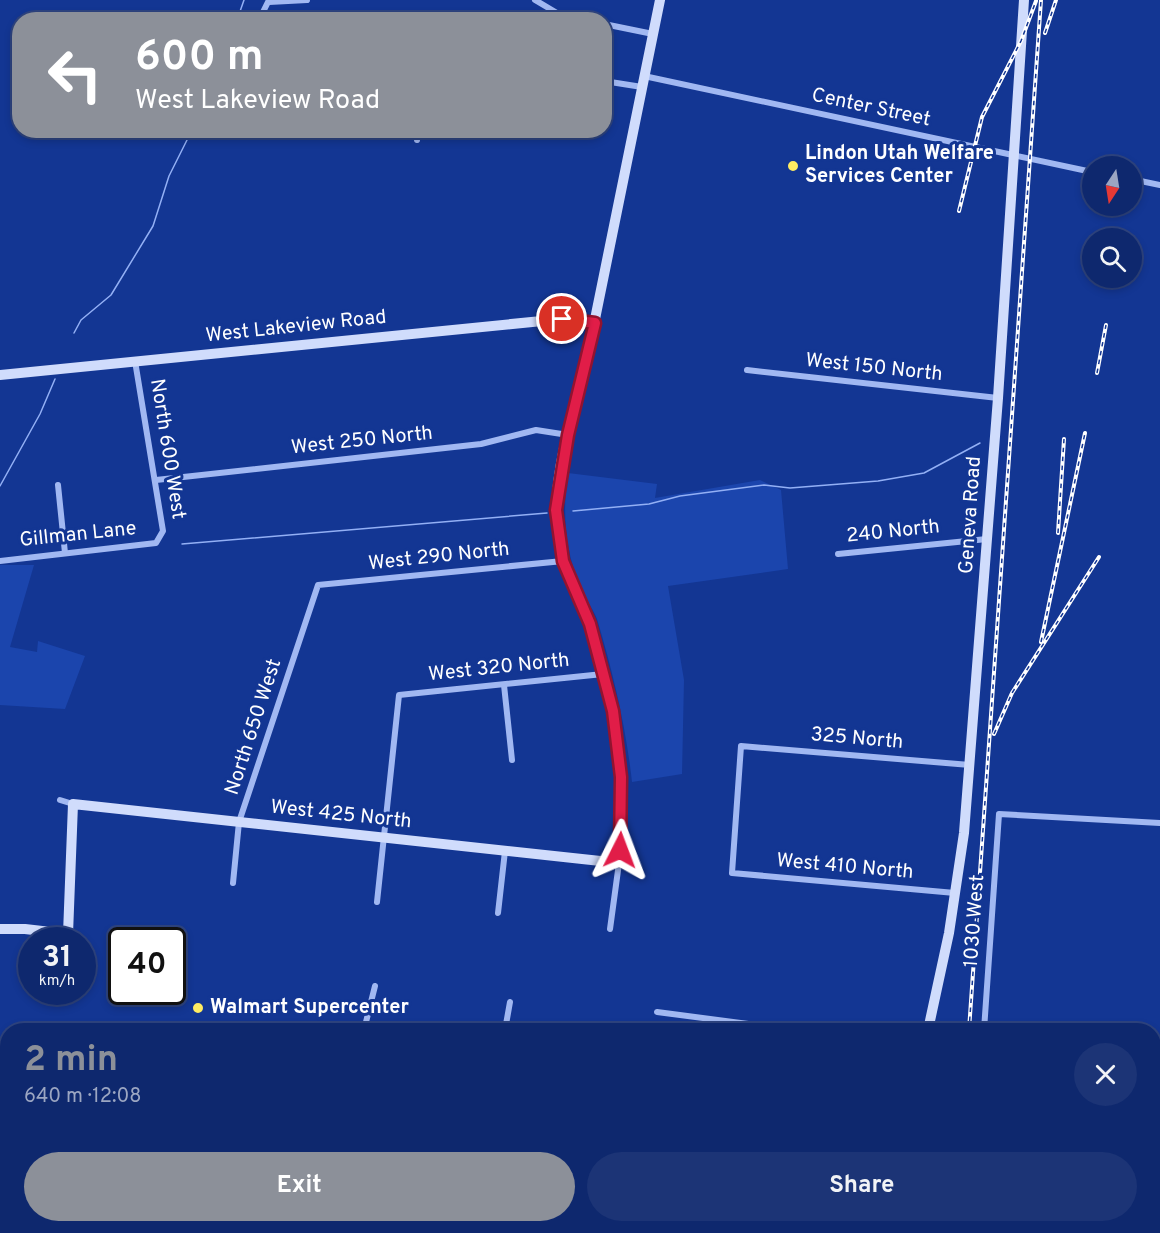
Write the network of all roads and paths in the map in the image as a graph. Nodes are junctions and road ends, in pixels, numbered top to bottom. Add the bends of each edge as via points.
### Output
1 (307, 0) edge
2 (535, 0) edge
3 (660, 0) edge
4 (1024, 0) edge
5 (269, 1) edge
6 (555, 12) edge
7 (612, 26) edge
8 (652, 34) junction
9 (612, 81) edge
10 (643, 81) junction
11 (1014, 156) junction
12 (1082, 170) edge
13 (1142, 181) edge
14 (1160, 185) edge
15 (595, 323) junction
16 (135, 361) junction
17 (747, 370) dead end
18 (0, 375) edge
19 (998, 398) junction
20 (568, 435) junction
21 (156, 480) junction
22 (58, 485) dead end
23 (987, 539) junction
24 (159, 541) joint
25 (65, 553) junction
26 (838, 554) dead end
27 (0, 561) edge
28 (563, 561) junction
29 (318, 585) joint
30 (603, 674) junction
31 (504, 685) junction
32 (512, 760) dead end
33 (970, 765) junction
34 (60, 800) dead end
35 (73, 804) junction
36 (239, 822) junction
37 (1160, 823) edge
38 (384, 838) junction
39 (505, 851) junction
40 (619, 862) junction
41 (732, 873) joint
42 (233, 883) dead end
43 (955, 893) junction
44 (377, 902) dead end
45 (498, 912) dead end
46 (610, 929) dead end
47 (0, 930) edge
48 (375, 987) dead end
49 (510, 1002) dead end
50 (657, 1012) dead end
51 (366, 1023) edge
52 (507, 1023) edge
53 (741, 1023) edge
54 (929, 1023) edge
55 (984, 1023) edge

1 - 5 street
2 - 6 street
3 - 8 street
4 - 11 street, Geneva Road
7 - 8 street
8 - 10 street
9 - 10 street, Center Street
10 - 11 street, Center Street
10 - 15 street
11 - 12 street, Center Street
11 - 19 street, Geneva Road
13 - 14 street
15 - 16 street, West Lakeview Road via 562,319
15 - 20 street
16 - 18 street, West Lakeview Road
16 - 21 street, North 600 West
17 - 19 street, West 150 North
19 - 23 street, Geneva Road
20 - 21 street, West 250 North via 536,430 481,444
20 - 28 street via 556,510
21 - 24 street, North 600 West via 164,531
22 - 25 street
23 - 26 street, 240 North
23 - 33 street, Geneva Road
24 - 25 street, Gillman Lane
25 - 27 street, Gillman Lane
28 - 29 street, West 290 North
28 - 30 street via 590,624
29 - 36 street, North 650 West
30 - 31 street, West 320 North
30 - 40 street via 613,711 620,769
31 - 32 street
31 - 38 street, West 320 North via 399,695
33 - 41 street, 325 North via 741,746
33 - 43 street, Geneva Road
34 - 35 street, West 425 North
35 - 36 street, West 425 North
35 - 47 street via 68,934
36 - 38 street, West 425 North
36 - 42 street, North 650 West
37 - 55 street, 1030 West via 999,814
38 - 39 street, West 425 North
38 - 44 street
39 - 40 street, West 425 North
39 - 45 street
40 - 46 street
41 - 43 street, West 410 North
43 - 54 street, Geneva Road
48 - 51 street
49 - 52 street
50 - 53 street

